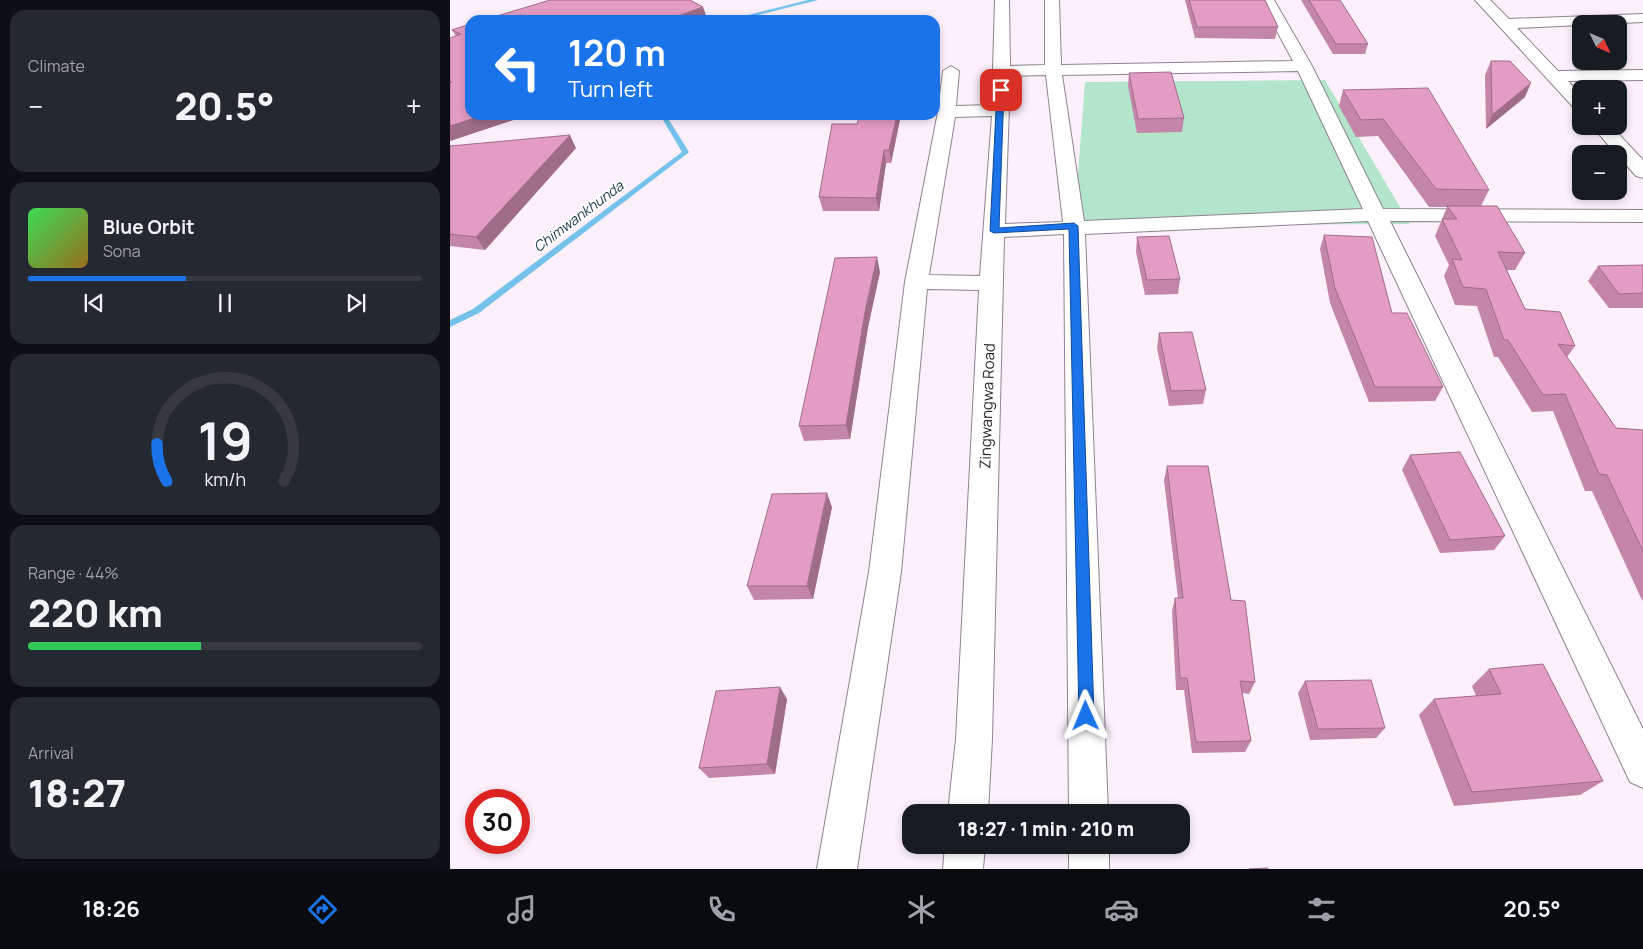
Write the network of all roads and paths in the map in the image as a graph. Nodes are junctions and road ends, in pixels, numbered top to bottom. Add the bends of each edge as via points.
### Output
1 (1002, 0) edge
2 (1052, 0) edge
3 (1267, 0) edge
4 (1482, 0) edge
5 (1643, 18) edge
6 (1505, 24) junction
7 (1304, 66) junction
8 (1053, 70) junction
9 (1000, 71) junction
10 (951, 72) dead end
11 (1643, 75) edge
12 (1555, 76) junction
13 (1572, 95) edge
14 (1001, 110) junction
15 (948, 112) junction
16 (1609, 135) edge
17 (1643, 172) edge
18 (1374, 215) junction
19 (1643, 216) edge
20 (1074, 226) junction
21 (994, 231) junction
22 (916, 282) junction
23 (991, 283) junction
24 (1643, 768) edge
25 (969, 804) edge
26 (1088, 804) edge
27 (964, 854) edge
28 (1089, 854) edge
29 (838, 869) edge
30 (963, 869) edge
31 (1089, 869) edge

1 - 9 street, Zingwangwa Road
2 - 8 street
3 - 7 street
4 - 6 street
5 - 6 street
6 - 12 street
7 - 8 street
7 - 18 street
8 - 9 street
8 - 20 street
9 - 14 street, Zingwangwa Road
10 - 15 street
11 - 12 street
12 - 13 street
14 - 15 street
14 - 21 street, Zingwangwa Road
15 - 22 street
16 - 17 street
18 - 19 street
18 - 20 street
18 - 24 street
20 - 21 street
20 - 26 street
21 - 23 street, Zingwangwa Road
22 - 23 street
22 - 29 street via 885,572
23 - 25 street, Zingwangwa Road via 974,740
27 - 30 street
28 - 31 street

